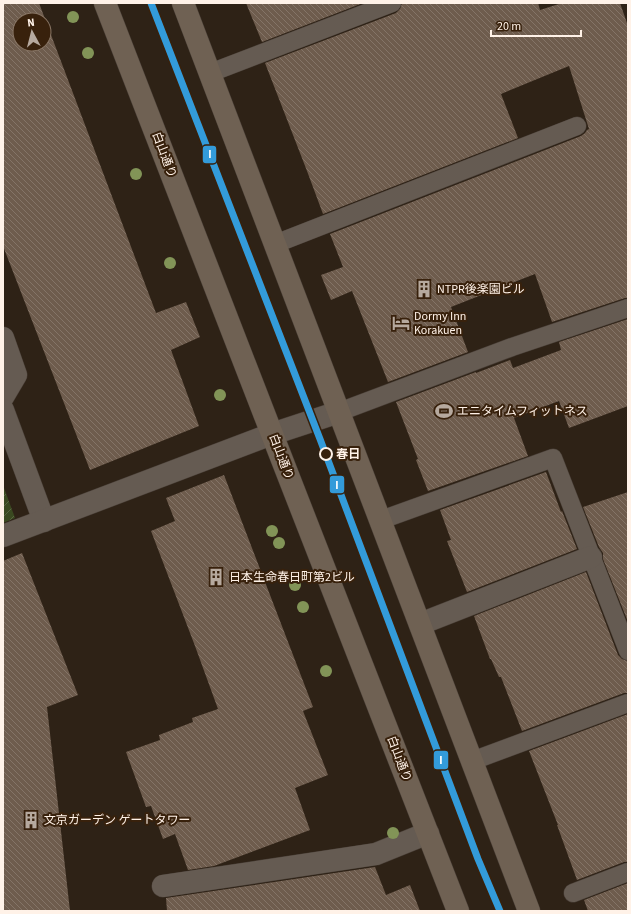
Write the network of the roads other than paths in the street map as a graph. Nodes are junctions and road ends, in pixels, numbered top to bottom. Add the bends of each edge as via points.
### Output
1 (105, 3) edge
2 (183, 3) edge
3 (392, 3) edge
4 (210, 73) junction
5 (577, 126) dead end
6 (276, 244) junction
7 (628, 308) edge
8 (3, 338) edge
9 (3, 397) edge
10 (3, 410) edge
11 (339, 412) junction
12 (272, 434) junction
13 (380, 520) junction
14 (44, 521) junction
15 (3, 536) edge
16 (592, 557) junction
17 (420, 624) junction
18 (628, 651) edge
19 (628, 703) edge
20 (472, 761) junction
21 (428, 833) junction
22 (628, 872) edge
23 (163, 886) dead end
24 (573, 893) dead end
25 (458, 911) edge
26 (529, 911) edge

1 - 12 main road, 白山通り
2 - 4 main road
3 - 4 lane
4 - 6 main road
5 - 6 lane
6 - 11 main road
7 - 11 lane via 512,347
8 - 9 street via 16,376
10 - 14 street
11 - 12 street
11 - 13 main road
12 - 14 street
12 - 21 main road, 白山通り
13 - 16 lane via 553,458
13 - 17 main road
14 - 15 street
16 - 17 street
16 - 18 lane
17 - 20 main road
19 - 20 lane
20 - 26 main road
21 - 23 street via 376,854
21 - 25 main road, 白山通り
22 - 24 lane

